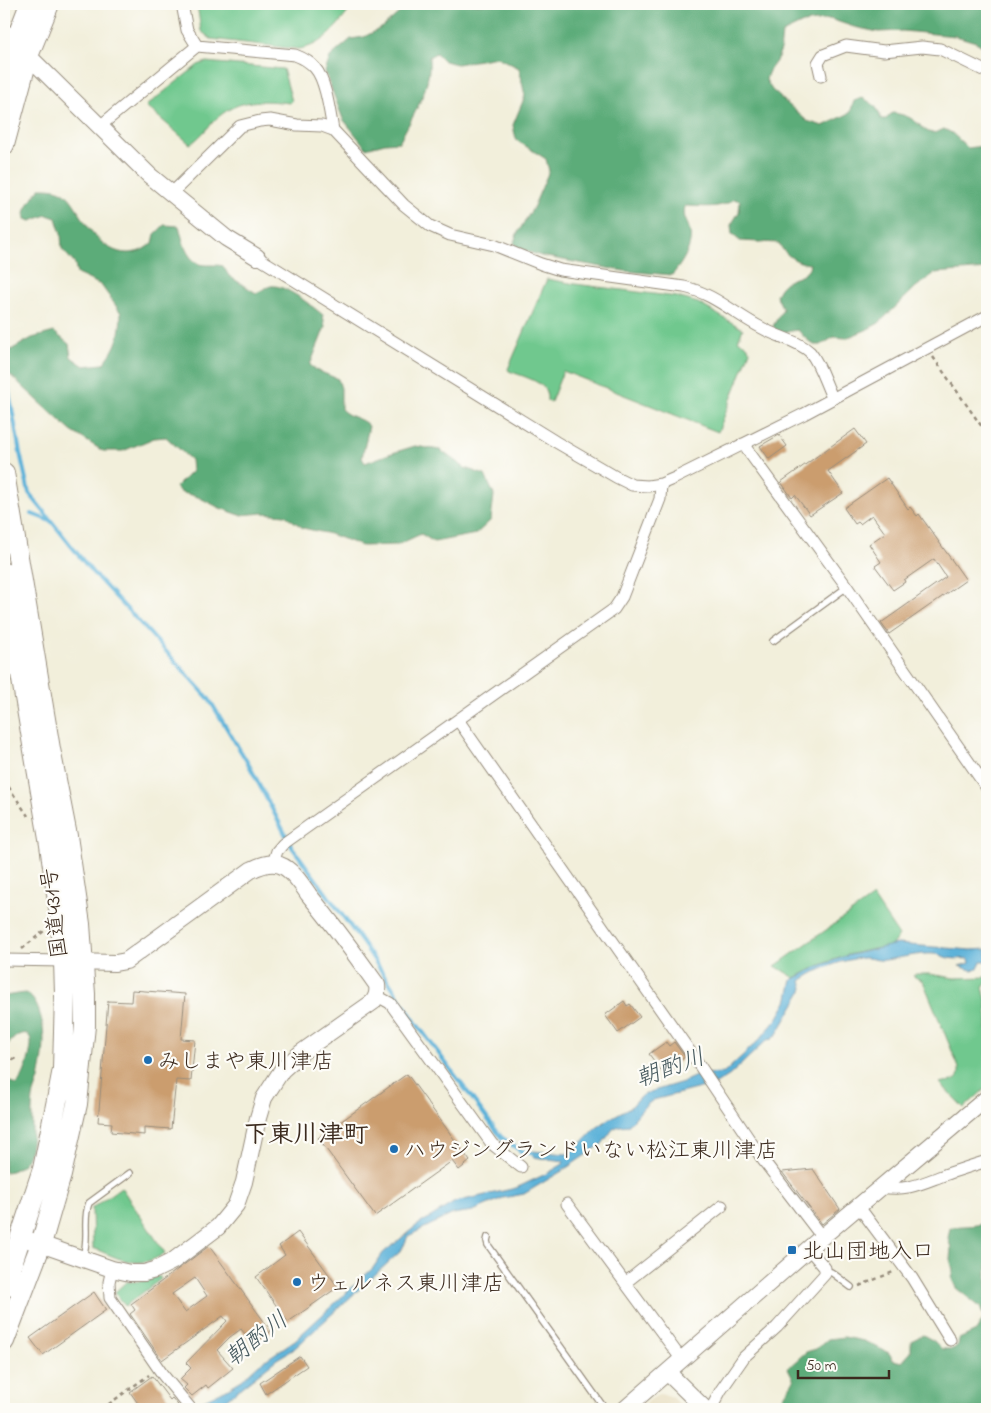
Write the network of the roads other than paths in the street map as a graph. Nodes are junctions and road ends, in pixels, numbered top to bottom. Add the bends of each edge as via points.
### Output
1 (30, 4) edge
2 (49, 4) edge
3 (182, 4) edge
4 (15, 44) edge
5 (197, 46) junction
6 (987, 72) edge
7 (821, 76) dead end
8 (4, 82) edge
9 (100, 126) junction
10 (333, 130) junction
11 (4, 145) edge
12 (172, 194) junction
13 (257, 257) joint
14 (987, 316) edge
15 (832, 397) junction
16 (743, 444) junction
17 (4, 473) edge
18 (661, 484) junction
19 (4, 573) edge
20 (847, 587) junction
21 (773, 641) dead end
22 (458, 720) junction
23 (987, 788) edge
24 (273, 863) junction
25 (9, 960) edge
26 (73, 962) junction
27 (377, 996) junction
28 (987, 1098) edge
29 (987, 1161) edge
30 (521, 1167) dead end
31 (130, 1173) dead end
32 (882, 1187) junction
33 (567, 1204) dead end
34 (722, 1206) dead end
35 (858, 1207) junction
36 (21, 1237) junction
37 (822, 1237) junction
38 (488, 1238) dead end
39 (41, 1244) junction
40 (809, 1250) junction
41 (82, 1259) junction
42 (112, 1269) junction
43 (825, 1270) junction
44 (625, 1283) junction
45 (4, 1286) edge
46 (849, 1286) road end
47 (950, 1340) dead end
48 (4, 1341) edge
49 (682, 1360) junction
50 (668, 1373) junction
51 (190, 1408) edge
52 (605, 1409) edge
53 (625, 1409) edge
54 (705, 1409) edge
55 (711, 1409) edge

1 - 4 highway
2 - 4 highway
3 - 5 street via 188,30
4 - 8 highway
4 - 9 street
4 - 11 highway
5 - 9 street
5 - 10 street via 295,55 308,61 317,70 328,98
6 - 7 street via 940,49 922,47 884,51 849,46 823,55 818,63
9 - 12 street
10 - 12 street via 270,120 240,126
10 - 15 street via 404,205 430,226 450,235 501,247 560,270 703,292 761,328 808,351
12 - 13 street via 226,238
13 - 18 street via 616,478 632,485
14 - 15 street
15 - 16 street
16 - 18 street
16 - 20 street
17 - 26 highway, 国道431号 via 80,924
18 - 22 street via 660,499 622,597 614,609
19 - 26 highway, 国道431号
20 - 21 lane
20 - 23 street
22 - 24 street via 283,844
22 - 37 street via 763,1160
24 - 26 street via 251,870 126,961 115,964
24 - 27 street via 292,874 340,933 377,985
25 - 26 street
26 - 36 highway, 国道431号 via 63,1069 43,1169
26 - 39 highway, 国道431号 via 85,1026 77,1104
27 - 30 street via 390,1003 492,1144
27 - 42 street via 292,1060 274,1080 264,1098 236,1204 218,1227 173,1261 155,1270 130,1273
28 - 32 street
29 - 32 street via 920,1185 896,1189
31 - 41 lane via 89,1203 87,1246
32 - 35 street
33 - 44 street
34 - 44 street
35 - 37 street
35 - 47 street via 904,1267
36 - 39 street
36 - 45 highway, 国道431号
37 - 40 street
38 - 52 lane via 488,1245
39 - 41 street
39 - 48 highway, 国道431号
40 - 43 street
40 - 49 street
41 - 42 street
42 - 51 street via 110,1298
43 - 46 lane
43 - 55 street via 824,1276 777,1327 744,1357
44 - 49 street
49 - 50 street
50 - 53 street
50 - 54 street

